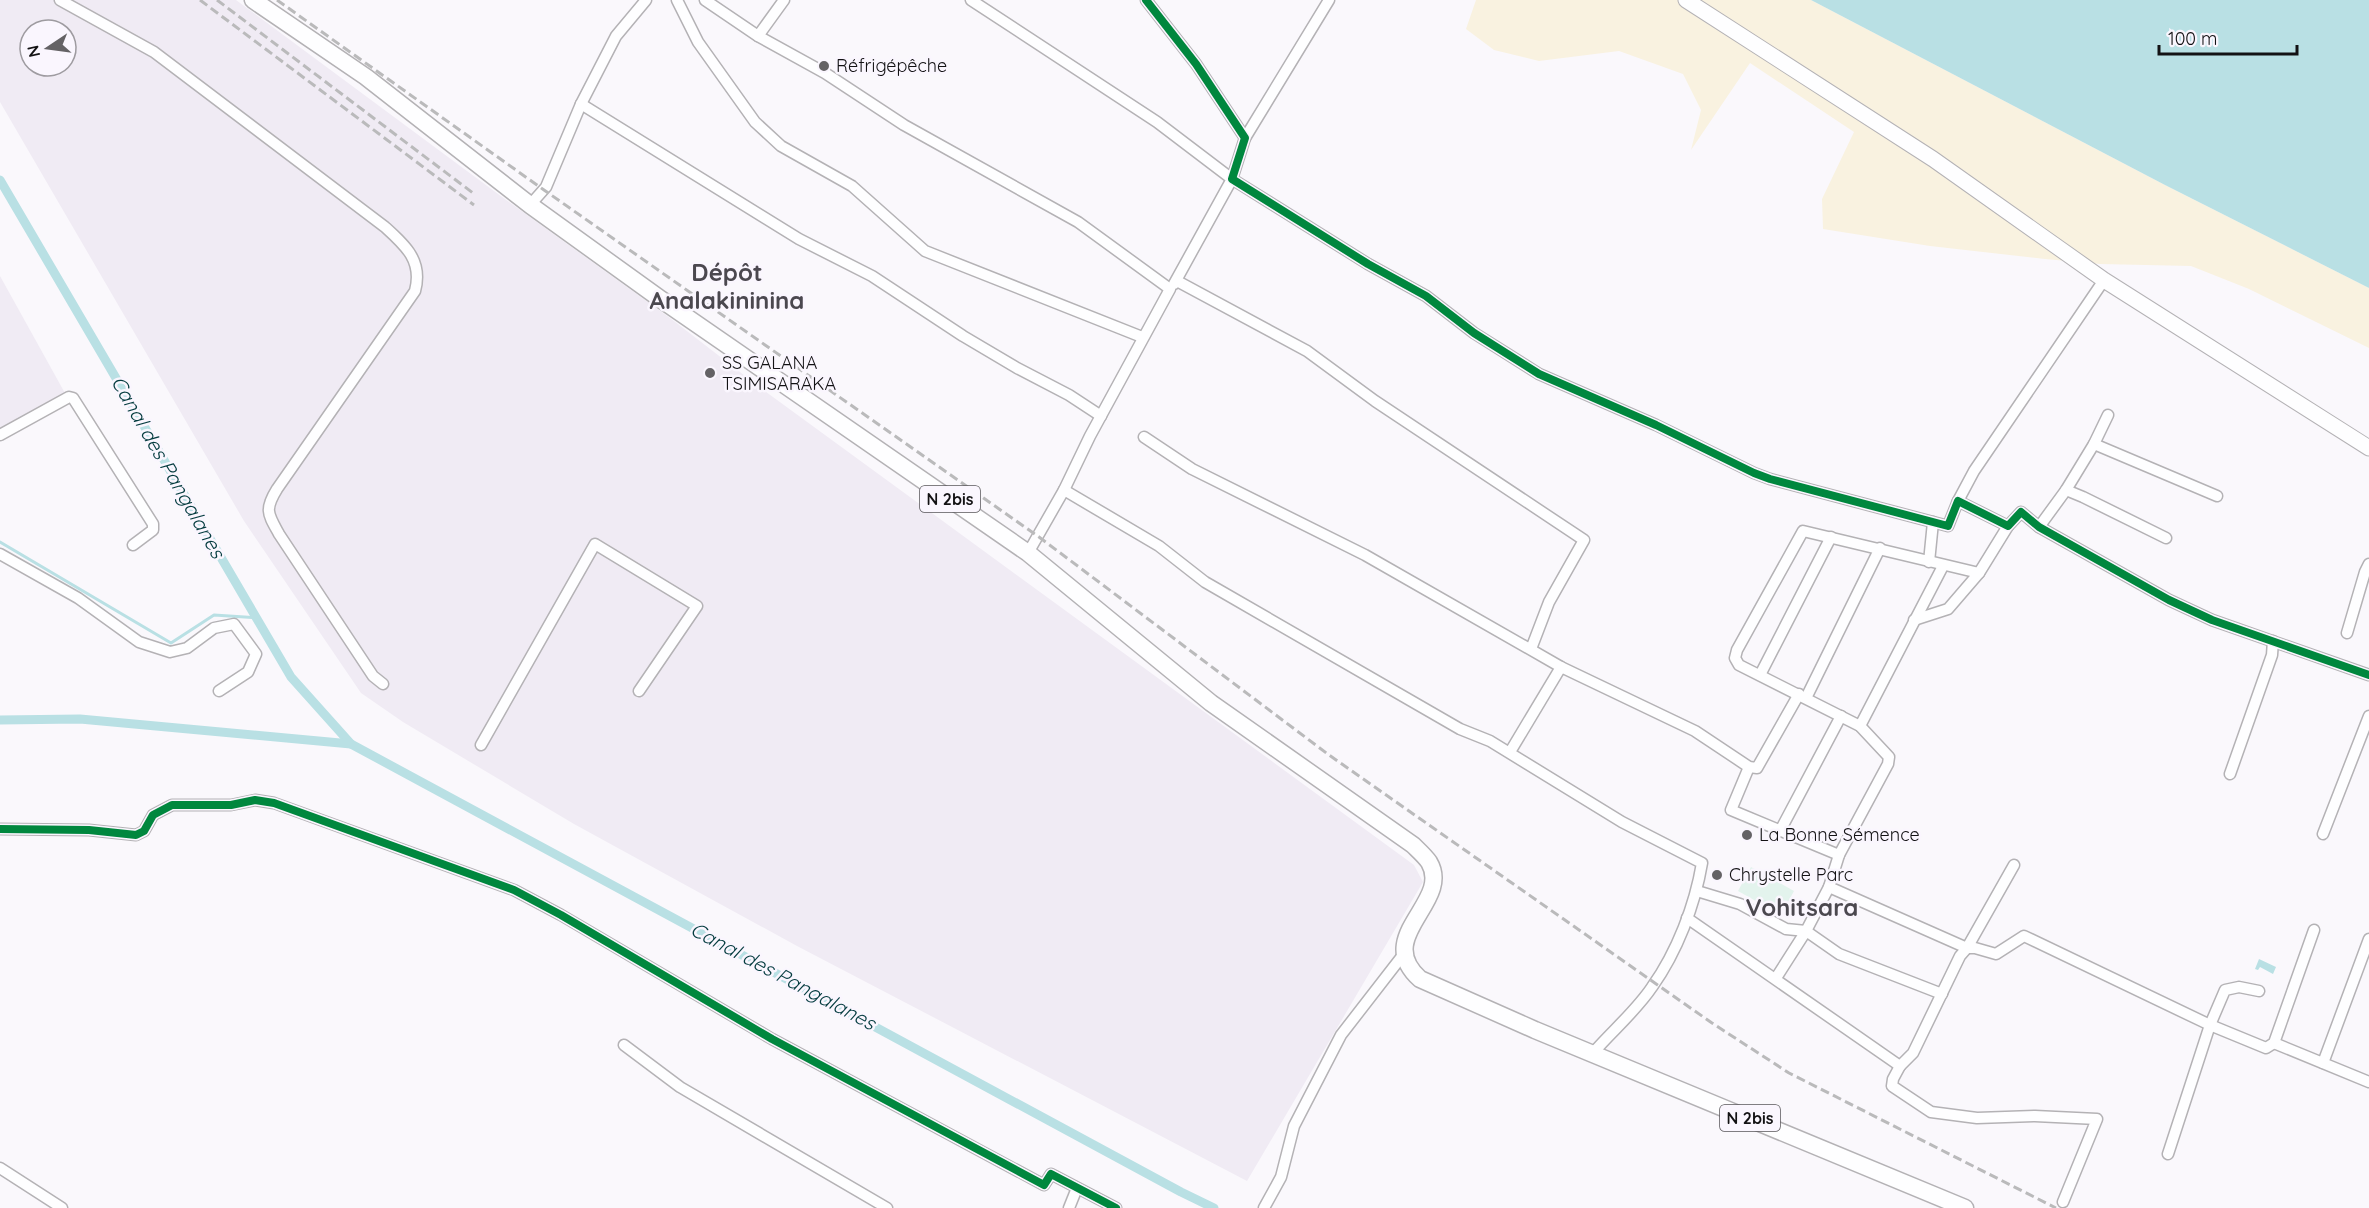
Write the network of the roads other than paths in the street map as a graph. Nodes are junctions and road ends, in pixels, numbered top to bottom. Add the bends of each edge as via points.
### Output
1 (60, 0) edge
2 (254, 0) edge
3 (646, 0) edge
4 (678, 0) edge
5 (705, 0) edge
6 (784, 0) edge
7 (971, 0) edge
8 (1146, 0) edge
9 (1329, 0) edge
10 (1686, 0) edge
11 (758, 36) junction
12 (581, 104) junction
13 (1245, 138) junction
14 (1232, 179) junction
15 (530, 205) junction
16 (2104, 280) junction
17 (1174, 285) junction
18 (1142, 337) junction
19 (2108, 415) dead end
20 (1101, 416) junction
21 (0, 435) edge
22 (1144, 437) dead end
23 (2094, 444) junction
24 (2369, 448) edge
25 (1064, 490) junction
26 (2066, 490) junction
27 (2217, 496) dead end
28 (1958, 501) junction
29 (1934, 522) junction
30 (2008, 526) junction
31 (2039, 527) junction
32 (1831, 537) junction
33 (2166, 538) dead end
34 (133, 545) dead end
35 (1880, 548) junction
36 (1028, 553) junction
37 (0, 554) edge
38 (1929, 562) junction
39 (2369, 564) edge
40 (1943, 566) junction
41 (1979, 573) junction
42 (1914, 620) junction
43 (2347, 633) dead end
44 (2273, 641) junction
45 (1531, 649) junction
46 (1561, 667) junction
47 (1760, 675) junction
48 (2369, 675) edge
49 (383, 684) dead end
50 (219, 691) dead end
51 (639, 691) dead end
52 (1802, 696) junction
53 (1841, 716) junction
54 (2369, 716) edge
55 (1860, 726) junction
56 (481, 745) dead end
57 (1510, 752) junction
58 (1749, 767) junction
59 (2230, 774) dead end
60 (0, 829) edge
61 (1780, 831) junction
62 (2323, 834) dead end
63 (1839, 855) junction
64 (2014, 865) dead end
65 (1829, 887) junction
66 (1697, 891) junction
67 (1687, 918) junction
68 (1806, 930) junction
69 (2314, 930) dead end
70 (2369, 939) edge
71 (1967, 948) junction
72 (1403, 955) junction
73 (1776, 978) junction
74 (2259, 991) dead end
75 (1942, 994) junction
76 (2210, 1025) junction
77 (2274, 1043) junction
78 (624, 1045) dead end
79 (1593, 1053) junction
80 (2324, 1063) junction
81 (1900, 1066) junction
82 (2369, 1082) edge
83 (2168, 1154) dead end
84 (0, 1168) edge
85 (1077, 1188) junction
86 (2063, 1202) dead end
87 (62, 1208) edge
88 (887, 1208) edge
89 (1069, 1208) edge
90 (1116, 1208) edge
91 (1264, 1208) edge
92 (1965, 1208) edge

1 - 49 street via 154,52 385,228 415,259 415,291 277,489 268,514 372,676
2 - 15 main road, N 2bis via 366,77
3 - 12 street via 616,36
4 - 18 street via 698,42 755,122 781,146 852,186 925,251
5 - 11 street
6 - 11 street
7 - 14 street via 1157,122
8 - 13 street via 1196,64
9 - 13 street
10 - 16 main road via 1933,159
11 - 17 street via 904,125 1078,222
12 - 15 street via 546,187
12 - 20 street via 800,239 872,276 963,336
13 - 14 street
14 - 17 street
14 - 29 street via 1426,296 1474,333 1539,374 1754,473
15 - 36 main road, N 2bis
16 - 24 main road
16 - 28 street via 1974,471
17 - 18 street
17 - 45 street via 1307,351 1374,401 1584,540 1549,602
18 - 20 street
19 - 23 street
20 - 25 street
21 - 34 street via 73,398 153,524 153,530
22 - 45 street via 1192,469 1365,555
23 - 26 street
23 - 27 street
25 - 36 street
25 - 57 street via 1159,546 1205,582 1460,729
26 - 31 street
26 - 33 street
28 - 29 street via 1948,526
28 - 30 street
29 - 38 street
30 - 31 street via 2020,512
30 - 41 street
31 - 44 street via 2169,600
32 - 35 street
32 - 47 street
32 - 47 street via 1803,531 1737,650 1739,665
35 - 38 street
35 - 52 street
36 - 72 main road, N 2bis via 1211,703 1413,845 1429,863 1432,877 1430,892 1406,938
37 - 50 street via 78,598 139,642 170,652 187,648 214,628 234,624 256,654 248,672
38 - 40 street
39 - 43 street
40 - 41 street
40 - 42 street
41 - 42 street via 1948,609
42 - 55 street
44 - 48 street
44 - 59 street via 2272,655
45 - 46 street
46 - 57 street
46 - 58 street via 1695,731
47 - 52 street
51 - 56 street via 698,606 595,544
52 - 53 street
52 - 58 street via 1756,768
53 - 55 street
53 - 61 street
54 - 62 street
55 - 63 street via 1889,758
57 - 66 street via 1622,822 1702,863
58 - 61 street via 1731,810
60 - 85 street via 136,835 144,831 153,814 172,806 231,805 255,800 274,803 514,890 772,1039 1034,1180 1044,1185 1051,1174
61 - 63 street
63 - 65 street
64 - 71 street
65 - 68 street
65 - 71 street
66 - 67 street
66 - 68 street via 1740,904 1786,929
67 - 73 street
67 - 79 street via 1651,989
68 - 73 street
68 - 75 street via 1839,954
69 - 77 street
70 - 80 street
71 - 75 street
71 - 76 street via 1996,954 2024,936
72 - 79 main road, N 2bis via 1409,969 1420,979
72 - 91 street via 1341,1035 1294,1126 1281,1177
73 - 81 street
74 - 76 street via 2239,987 2225,990
75 - 81 street via 1913,1053
76 - 77 street via 2266,1047
76 - 83 street
77 - 80 street
78 - 88 street via 680,1087
79 - 92 main road, N 2bis
80 - 82 street
81 - 86 street via 1892,1086 1931,1112 1977,1118 2097,1119
84 - 87 street
85 - 89 street
85 - 90 street

